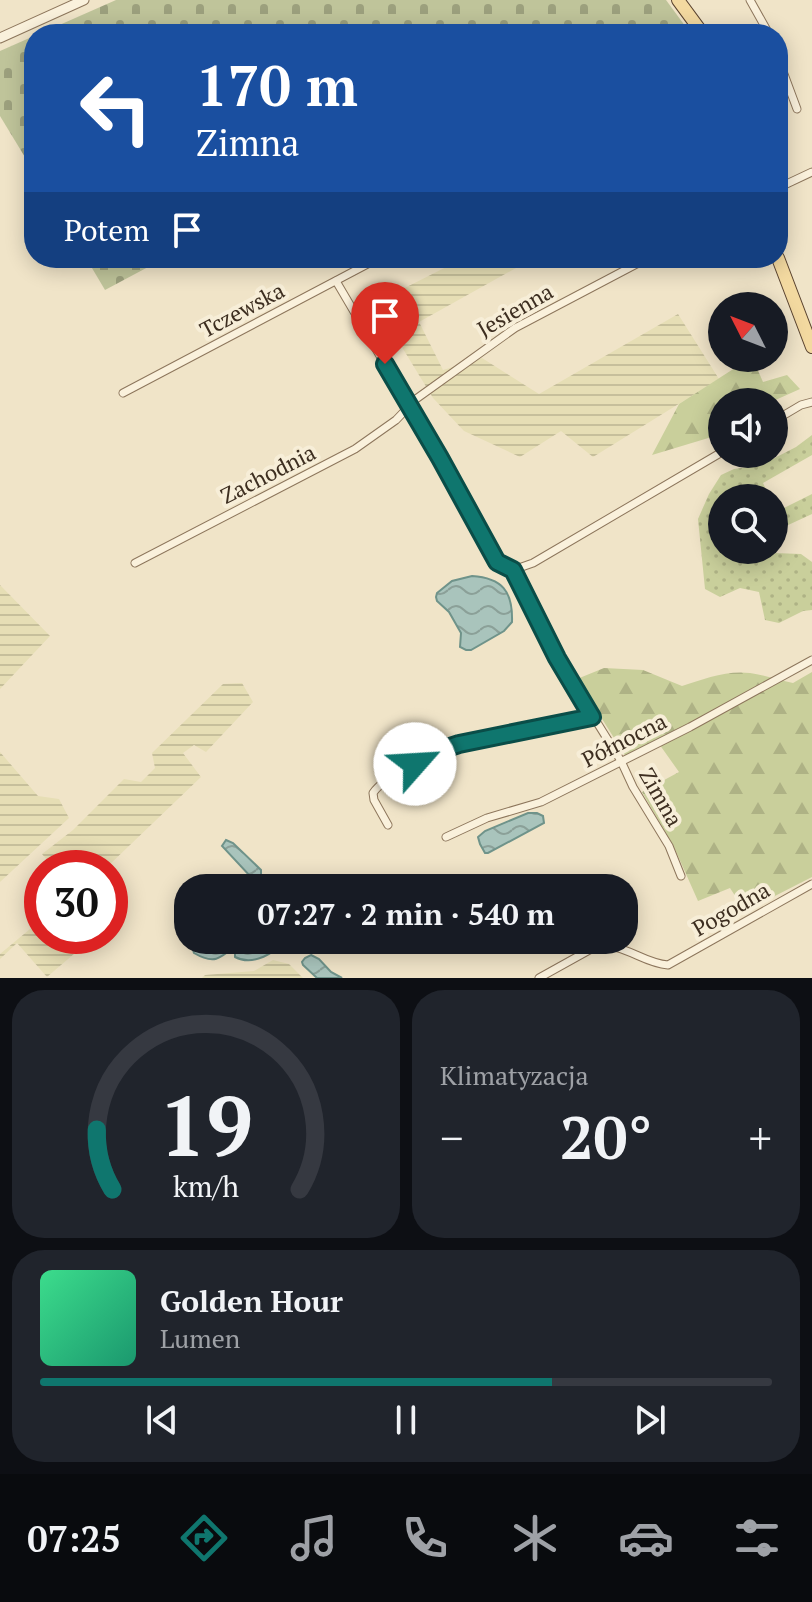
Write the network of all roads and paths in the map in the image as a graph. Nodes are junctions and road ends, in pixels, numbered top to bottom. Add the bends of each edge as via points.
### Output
1 (84, 0) edge
2 (678, 0) edge
3 (750, 0) edge
4 (31, 24) edge
5 (696, 24) edge
6 (763, 24) edge
7 (24, 27) edge
8 (0, 38) edge
9 (788, 85) edge
10 (797, 109) dead end
11 (812, 172) edge
12 (788, 183) edge
13 (360, 268) edge
14 (629, 268) edge
15 (782, 268) edge
16 (336, 281) junction
17 (812, 347) edge
18 (123, 393) dead end
19 (812, 402) edge
20 (410, 406) junction
21 (788, 413) edge
22 (708, 460) edge
23 (135, 563) dead end
24 (513, 570) junction
25 (812, 660) edge
26 (592, 717) junction
27 (621, 761) junction
28 (388, 825) dead end
29 (446, 837) dead end
30 (681, 876) dead end
31 (812, 884) edge
32 (576, 954) edge
33 (634, 954) edge
34 (539, 978) edge

1 - 4 street
2 - 5 main road
3 - 6 street
7 - 8 street
9 - 10 street
11 - 12 street
13 - 16 street, Tczewska
14 - 20 street, Jesienna via 515,328
15 - 17 main road
16 - 18 street, Tczewska
16 - 20 street, Zimna
19 - 21 street
20 - 23 street, Zachodnia via 355,449
20 - 24 street, Zimna via 497,562
22 - 24 street
24 - 26 street, Zimna
25 - 27 street, Północna
26 - 27 street, Zimna
26 - 28 street, Północna via 441,750 377,787 374,800
27 - 29 street, Północna via 541,802
27 - 30 street, Zimna
31 - 33 street, Pogodna via 668,965
32 - 34 street

